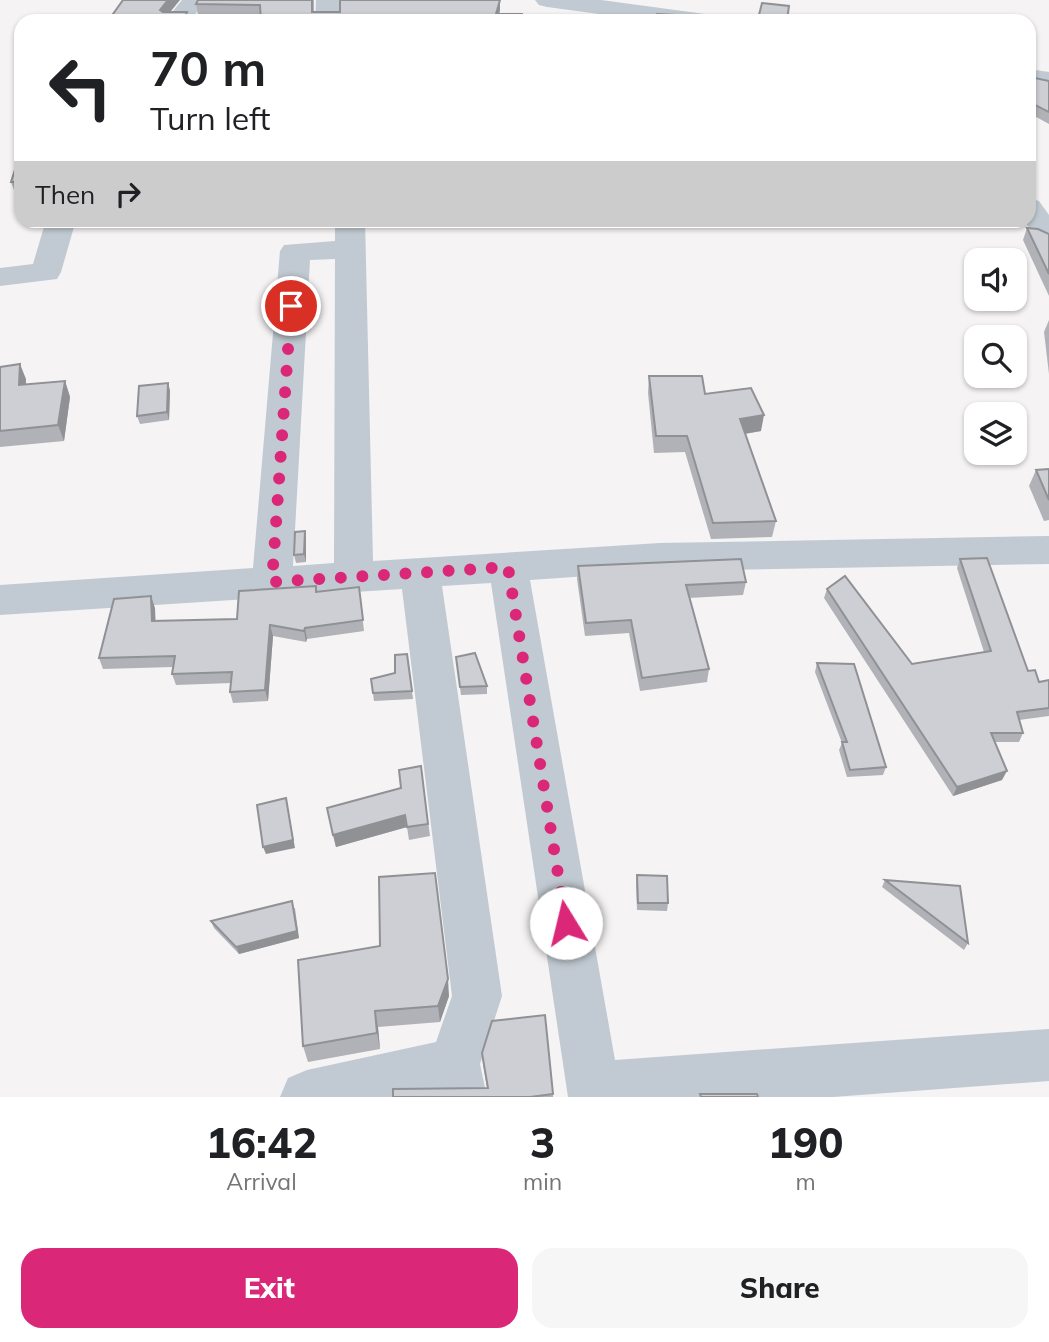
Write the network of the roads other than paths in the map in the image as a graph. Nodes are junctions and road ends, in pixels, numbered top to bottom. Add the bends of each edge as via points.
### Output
1 (194, 0) edge
2 (547, 0) edge
3 (183, 14) edge
4 (652, 14) edge
5 (1036, 217) edge
6 (59, 228) edge
7 (350, 235) edge
8 (1049, 236) edge
9 (0, 277) edge
10 (1049, 550) edge
11 (508, 567) junction
12 (420, 573) junction
13 (354, 577) junction
14 (272, 582) junction
15 (0, 600) edge
16 (1049, 1055) edge
17 (457, 1080) edge
18 (594, 1092) edge
19 (307, 1097) edge

1 - 3 street
2 - 4 street
5 - 8 street
6 - 9 street via 47,272
7 - 13 street
7 - 14 street via 295,251
10 - 11 street via 660,557
11 - 12 street
11 - 18 street
12 - 13 street
12 - 17 street via 477,996
13 - 14 street
14 - 15 street
16 - 18 street
17 - 19 street

